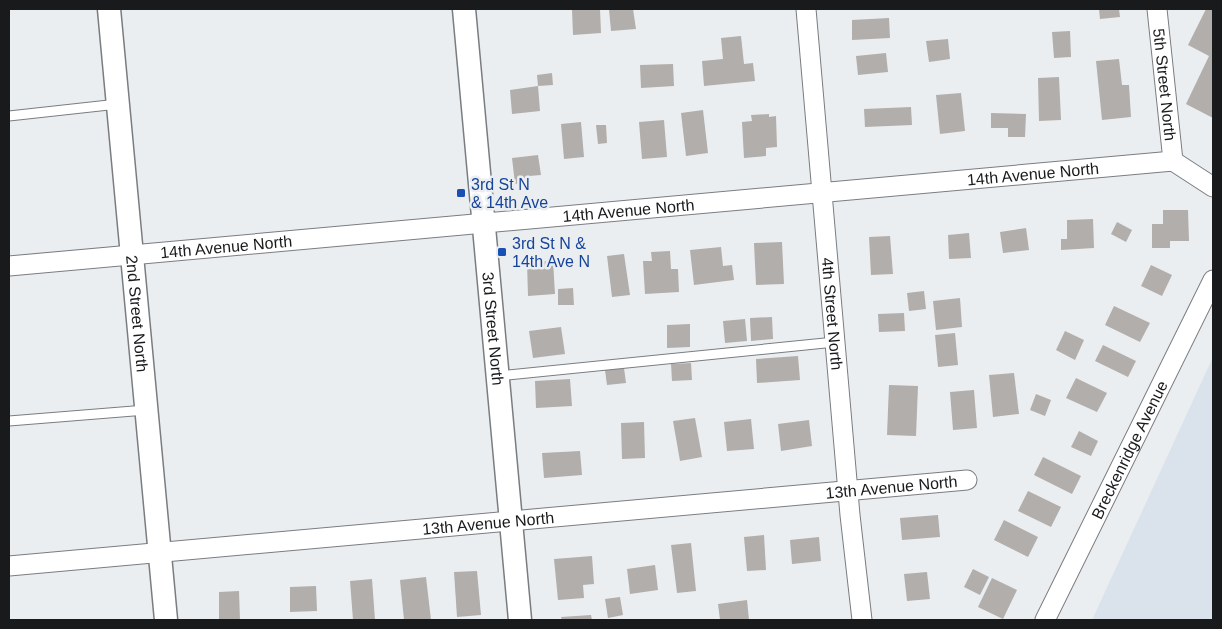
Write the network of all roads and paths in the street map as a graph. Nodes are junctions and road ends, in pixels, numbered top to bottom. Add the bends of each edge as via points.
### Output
1 (109, 9) edge
2 (464, 9) edge
3 (806, 9) edge
4 (1157, 9) edge
5 (118, 104) junction
6 (9, 116) edge
7 (1173, 161) junction
8 (1213, 186) edge
9 (822, 193) junction
10 (485, 224) junction
11 (132, 255) junction
12 (9, 266) edge
13 (1213, 280) edge
14 (835, 342) junction
15 (498, 376) junction
16 (146, 410) junction
17 (9, 421) edge
18 (967, 480) dead end
19 (848, 490) junction
20 (511, 520) junction
21 (160, 553) junction
22 (9, 566) edge
23 (166, 620) edge
24 (520, 620) edge
25 (862, 620) edge
26 (1045, 620) edge

1 - 5 street, 2nd Street North
2 - 10 street, 3rd Street North
3 - 9 street, 4th Street North
4 - 7 street, 5th Street North
5 - 6 lane
5 - 11 street, 2nd Street North
7 - 8 street
7 - 9 street, 14th Avenue North
9 - 10 street, 14th Avenue North
9 - 14 street, 4th Street North
10 - 11 street, 14th Avenue North
10 - 15 street, 3rd Street North
11 - 12 street, 14th Avenue North
11 - 16 street, 2nd Street North
13 - 26 street, Breckenridge Avenue
14 - 15 lane
14 - 19 street, 4th Street North
15 - 20 street, 3rd Street North
16 - 17 lane
16 - 21 street, 2nd Street North
18 - 19 street, 13th Avenue North
19 - 20 street, 13th Avenue North
19 - 25 street, 4th Street North
20 - 21 street, 13th Avenue North
20 - 24 street, 3rd Street North
21 - 22 street, 13th Avenue North
21 - 23 street, 2nd Street North

